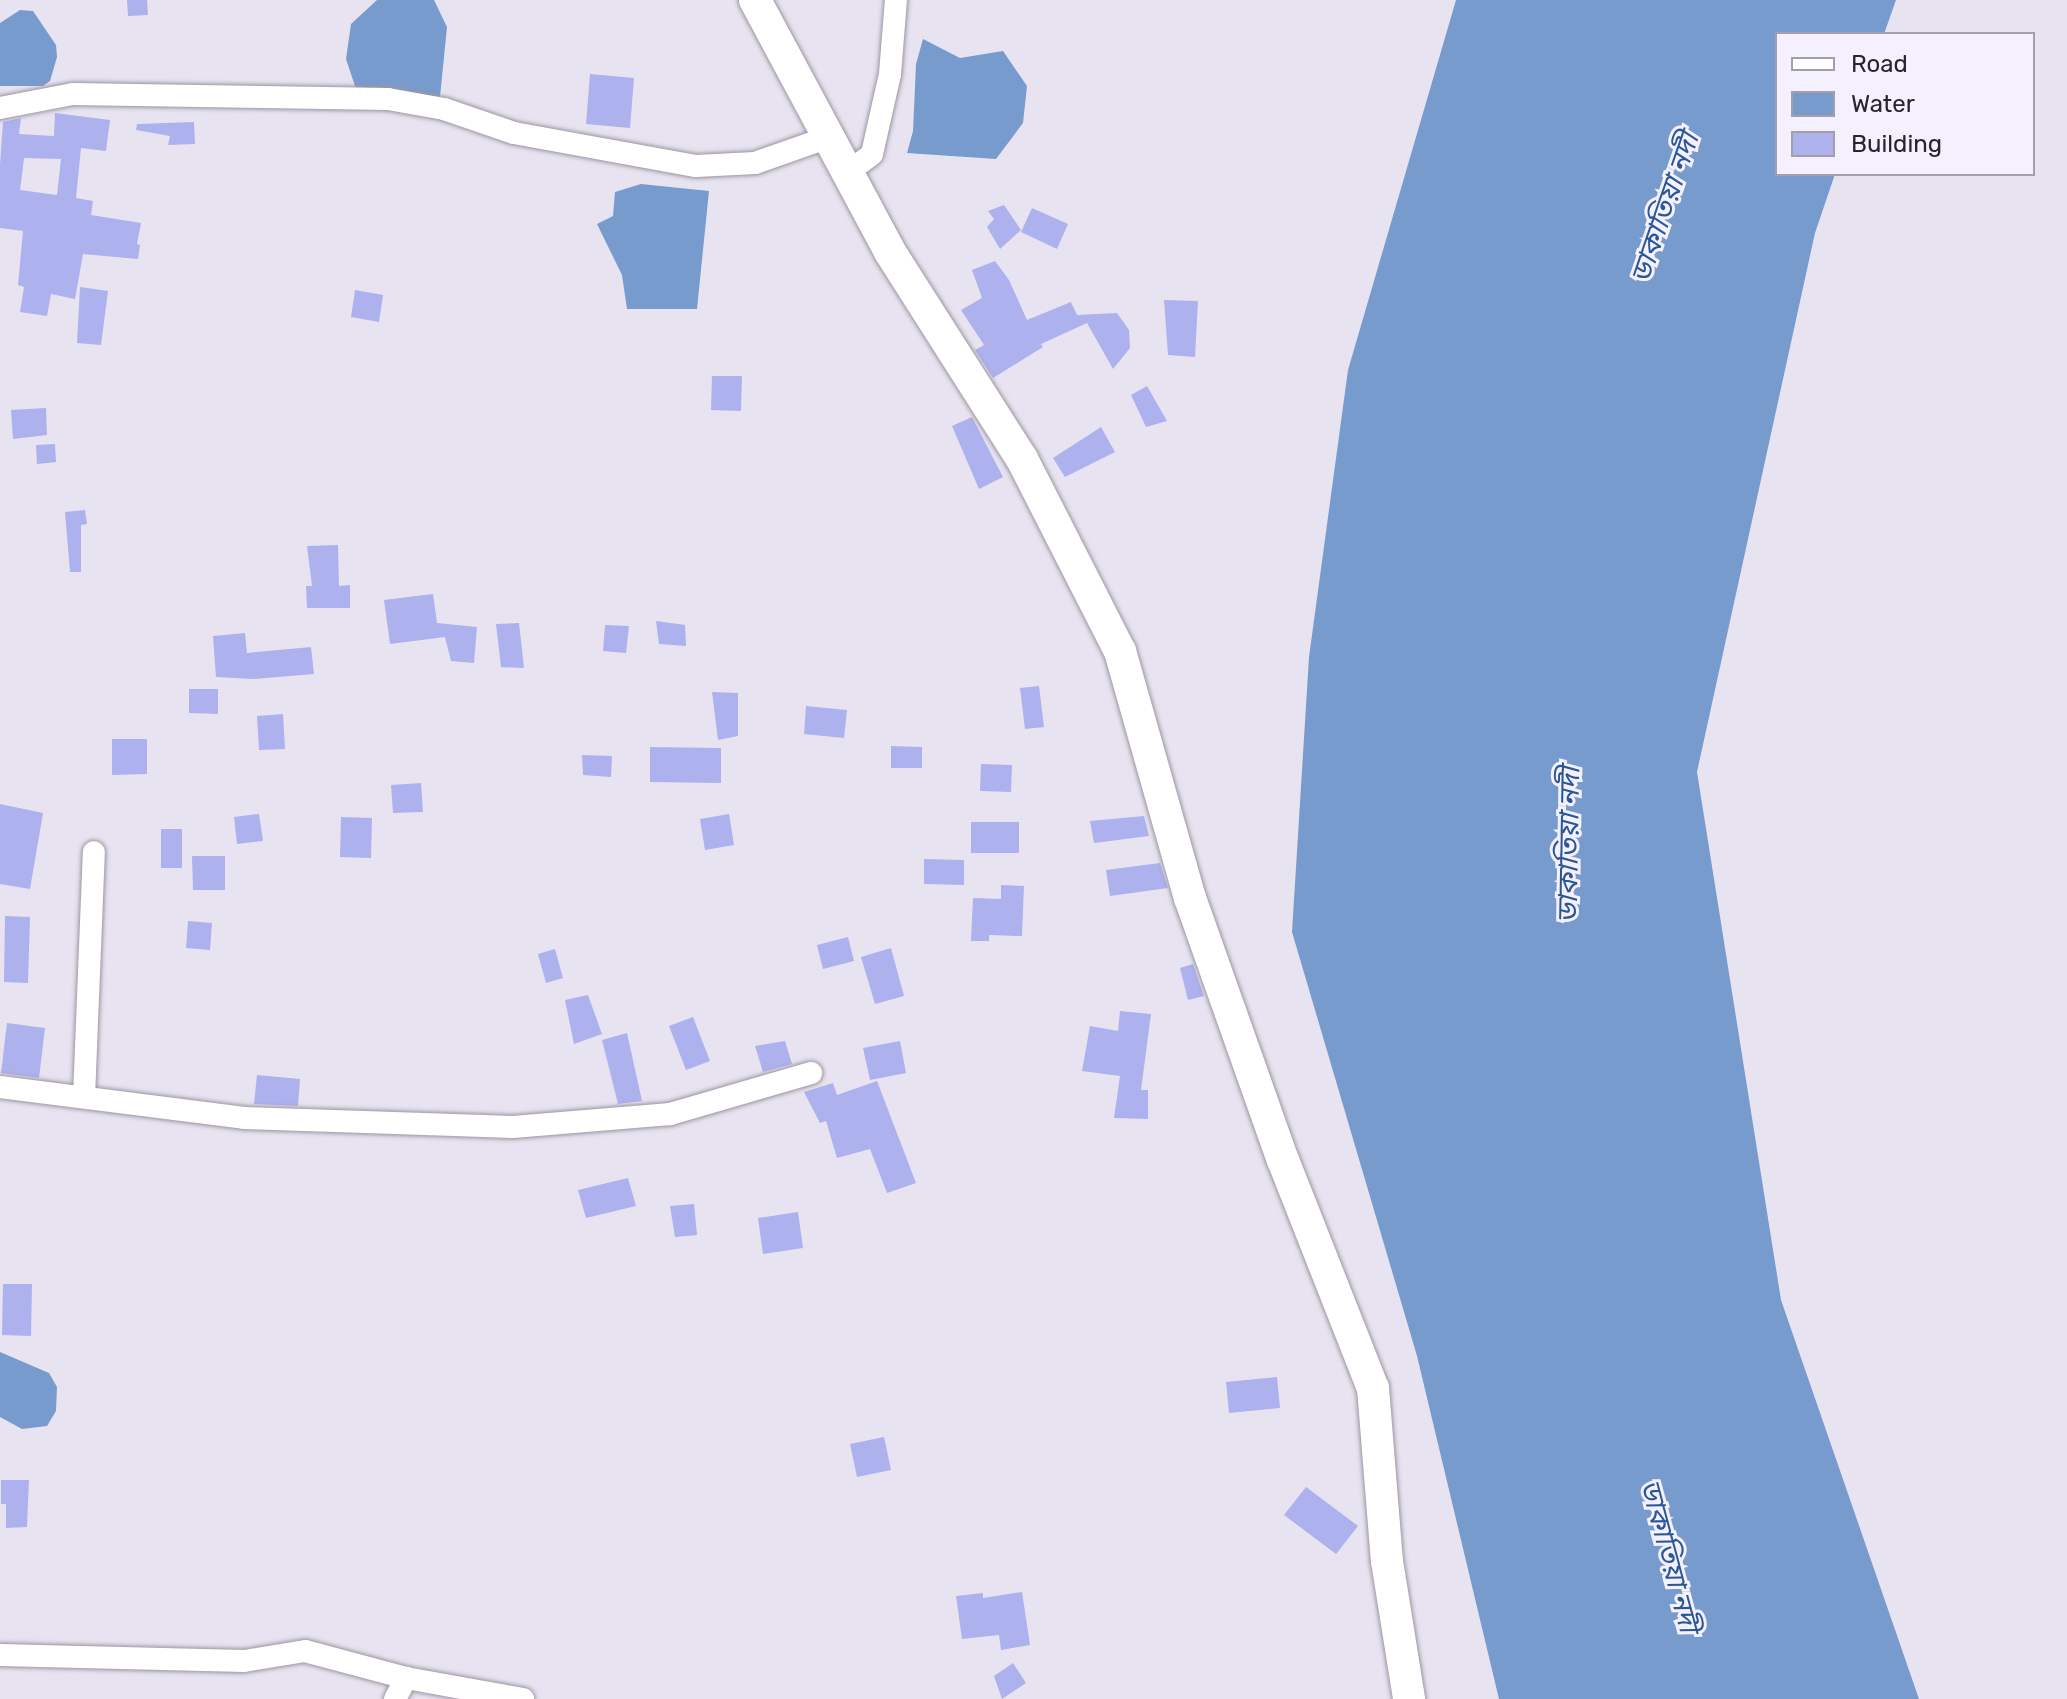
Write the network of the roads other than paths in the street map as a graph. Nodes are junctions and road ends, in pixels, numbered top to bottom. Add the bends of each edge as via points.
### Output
1 (755, 0) edge
2 (896, 0) edge
3 (0, 108) edge
4 (829, 137) junction
5 (848, 173) junction
6 (94, 852) dead end
7 (811, 1073) dead end
8 (0, 1087) edge
9 (84, 1097) junction
10 (0, 1655) edge
11 (406, 1678) junction
12 (395, 1699) edge
13 (523, 1699) edge
14 (1409, 1699) edge

1 - 4 main road
2 - 5 street via 890,74 872,154
3 - 4 street via 73,94 388,99 444,109 514,133 696,166 755,163
4 - 5 main road
5 - 14 main road via 890,252 1022,459 1120,651 1195,912 1283,1160 1373,1388 1387,1561
6 - 9 street
7 - 9 street via 670,1114 513,1127 244,1118
8 - 9 street
10 - 11 street via 244,1661 305,1651
11 - 12 street
11 - 13 street

